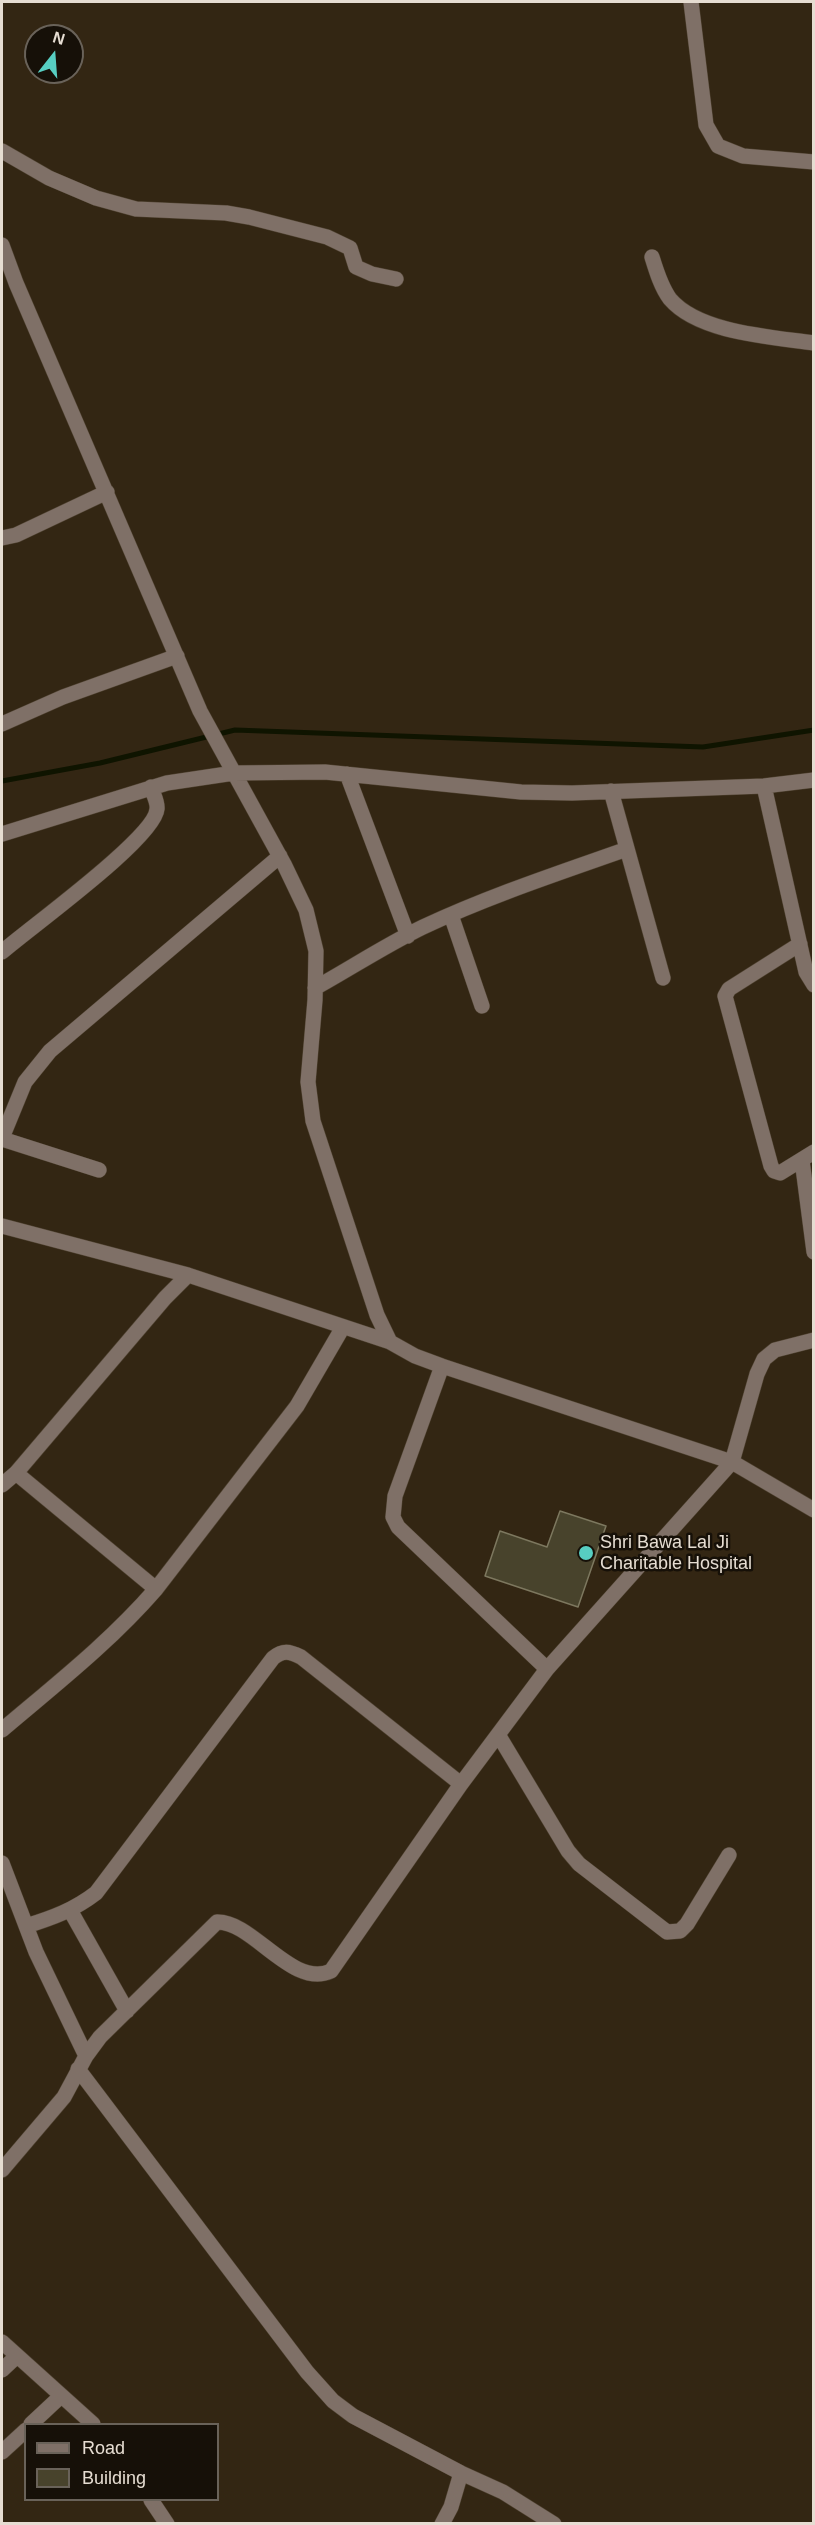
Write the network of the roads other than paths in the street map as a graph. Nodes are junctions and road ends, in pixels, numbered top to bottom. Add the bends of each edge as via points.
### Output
1 (692, 2) edge
2 (2, 151) edge
3 (813, 162) edge
4 (2, 244) edge
5 (652, 257) dead end
6 (396, 279) dead end
7 (813, 343) edge
8 (107, 492) junction
9 (2, 538) edge
10 (177, 656) junction
11 (2, 724) edge
12 (234, 773) junction
13 (347, 774) junction
14 (813, 780) edge
15 (764, 786) junction
16 (151, 787) junction
17 (611, 791) junction
18 (2, 834) edge
19 (627, 849) junction
20 (279, 856) junction
21 (451, 915) junction
22 (408, 936) junction
23 (800, 944) junction
24 (2, 952) edge
25 (663, 978) dead end
26 (813, 985) edge
27 (315, 988) junction
28 (482, 1006) dead end
29 (2, 1138) edge
30 (808, 1156) edge
31 (99, 1170) dead end
32 (2, 1226) edge
33 (813, 1252) edge
34 (188, 1275) junction
35 (343, 1327) junction
36 (813, 1340) edge
37 (390, 1342) junction
38 (442, 1366) junction
39 (732, 1462) junction
40 (16, 1473) junction
41 (2, 1485) edge
42 (813, 1510) edge
43 (156, 1589) junction
44 (547, 1669) junction
45 (2, 1730) edge
46 (499, 1736) junction
47 (462, 1784) junction
48 (729, 1855) dead end
49 (2, 1863) edge
50 (70, 1910) junction
51 (26, 1926) junction
52 (127, 2011) junction
53 (82, 2063) junction
54 (2, 2170) edge
55 (2, 2342) edge
56 (17, 2356) junction
57 (2, 2370) edge
58 (61, 2396) junction
59 (32, 2423) edge
60 (92, 2423) edge
61 (24, 2432) edge
62 (2, 2452) edge
63 (461, 2473) junction
64 (152, 2501) edge
65 (166, 2523) edge
66 (442, 2523) edge
67 (554, 2523) edge

1 - 3 street via 706,125 718,146 744,156
2 - 6 street via 49,178 96,198 136,209 249,216 327,237 350,248 356,267 362,271
4 - 8 street
5 - 7 street via 669,297 682,311 714,325
8 - 9 street
8 - 10 street
10 - 11 street via 63,697
10 - 12 street via 200,711
12 - 13 street
12 - 16 street
12 - 20 street
13 - 17 street via 521,792
13 - 22 street
14 - 15 street
15 - 17 street
15 - 23 street
16 - 18 street
16 - 24 street via 157,809 152,823 114,861
17 - 19 street
19 - 21 street
19 - 25 street
20 - 27 street via 306,910 316,951
20 - 29 street via 50,1051 25,1082
21 - 22 street
21 - 28 street
22 - 27 street
23 - 26 street
23 - 30 street via 729,989 725,996 771,1166 780,1173
27 - 37 street via 308,1083 313,1121 377,1315
29 - 31 street
30 - 33 street
32 - 34 street
34 - 35 street
34 - 40 street
35 - 37 street
35 - 43 street via 297,1406
36 - 39 street via 775,1350 764,1359
37 - 38 street
38 - 39 street
38 - 44 street via 395,1496 393,1517 398,1527
39 - 42 street
39 - 44 street
40 - 41 street
40 - 43 street
43 - 45 street via 93,1653
44 - 46 street
46 - 47 street
46 - 48 street via 579,1864 667,1932 680,1931 687,1924
47 - 50 street via 301,1657 280,1652 96,1893
47 - 52 street via 331,1971 321,1976 305,1972 232,1925 217,1922
49 - 51 street
50 - 51 street
50 - 52 street
51 - 53 street
52 - 53 street via 100,2037
53 - 54 street via 64,2097
53 - 63 street via 307,2372 333,2401 353,2416
55 - 56 street
56 - 57 street
56 - 58 street
58 - 59 street
58 - 60 street
61 - 62 street
63 - 66 street
63 - 67 street via 503,2492
64 - 65 street

